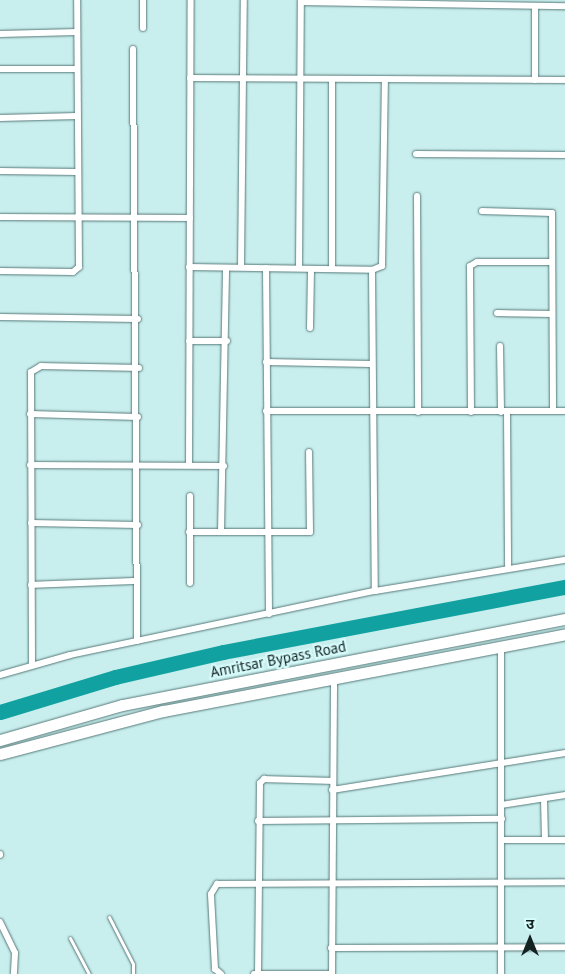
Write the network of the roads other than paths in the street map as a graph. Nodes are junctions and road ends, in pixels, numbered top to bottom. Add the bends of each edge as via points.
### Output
1 (77, 0) edge
2 (143, 0) edge
3 (191, 0) edge
4 (244, 0) edge
5 (301, 1) edge
6 (534, 6) junction
7 (565, 6) edge
8 (143, 28) dead end
9 (77, 32) junction
10 (0, 34) edge
11 (133, 49) dead end
12 (0, 69) edge
13 (77, 69) junction
14 (190, 78) junction
15 (244, 79) junction
16 (302, 79) junction
17 (332, 80) junction
18 (386, 80) junction
19 (535, 80) junction
20 (565, 80) edge
21 (77, 116) junction
22 (0, 118) edge
23 (416, 154) dead end
24 (565, 155) edge
25 (0, 171) edge
26 (77, 172) junction
27 (417, 196) dead end
28 (482, 212) dead end
29 (78, 217) junction
30 (133, 217) junction
31 (0, 218) edge
32 (190, 218) junction
33 (551, 262) junction
34 (190, 267) junction
35 (241, 267) junction
36 (226, 268) junction
37 (266, 268) junction
38 (299, 268) junction
39 (311, 269) junction
40 (332, 270) junction
41 (372, 270) junction
42 (0, 272) edge
43 (497, 313) dead end
44 (552, 314) junction
45 (0, 316) edge
46 (138, 319) junction
47 (310, 328) dead end
48 (189, 341) junction
49 (227, 341) junction
50 (500, 346) dead end
51 (266, 362) junction
52 (371, 364) junction
53 (139, 368) junction
54 (266, 411) junction
55 (554, 411) junction
56 (565, 411) edge
57 (371, 412) junction
58 (418, 412) junction
59 (471, 412) junction
60 (504, 412) junction
61 (30, 414) junction
62 (138, 417) junction
63 (309, 452) dead end
64 (30, 465) junction
65 (189, 465) junction
66 (137, 466) junction
67 (224, 466) junction
68 (190, 496) dead end
69 (31, 524) junction
70 (138, 525) junction
71 (190, 532) junction
72 (221, 532) junction
73 (268, 533) junction
74 (565, 560) edge
75 (508, 569) junction
76 (137, 581) junction
77 (190, 583) dead end
78 (31, 585) junction
79 (375, 591) junction
80 (269, 614) junction
81 (565, 619) edge
82 (565, 634) edge
83 (137, 641) junction
84 (501, 646) junction
85 (32, 664) junction
86 (0, 675) edge
87 (334, 678) junction
88 (0, 740) edge
89 (565, 753) edge
90 (0, 754) edge
91 (501, 762) junction
92 (332, 780) junction
93 (332, 790) junction
94 (565, 796) edge
95 (544, 799) junction
96 (501, 805) junction
97 (502, 819) junction
98 (333, 820) junction
99 (258, 821) junction
100 (501, 840) junction
101 (545, 840) junction
102 (565, 840) edge
103 (565, 882) edge
104 (332, 883) junction
105 (500, 883) junction
106 (260, 884) junction
107 (109, 917) dead end
108 (0, 922) edge
109 (70, 938) dead end
110 (565, 947) edge
111 (331, 948) junction
112 (501, 948) junction
113 (14, 974) edge
114 (89, 974) edge
115 (133, 974) edge
116 (221, 974) edge
117 (254, 974) edge
118 (258, 974) edge
119 (502, 974) edge

1 - 9 street
2 - 8 street
3 - 14 street
4 - 15 street
5 - 6 street
5 - 16 street
6 - 7 street
6 - 19 street
9 - 10 street
9 - 13 street
11 - 30 street
12 - 13 street
13 - 21 street
14 - 15 street
14 - 32 street
15 - 16 street
15 - 35 street
16 - 17 street
16 - 38 street
17 - 18 street
17 - 40 street
18 - 19 street
18 - 41 street via 386,261
19 - 20 street
21 - 22 street
21 - 26 street
23 - 24 street
25 - 26 street
26 - 29 street
27 - 58 street
28 - 33 street via 550,211
29 - 30 street
29 - 31 street
29 - 42 street via 77,270
30 - 32 street
30 - 46 street
32 - 34 street
33 - 44 street
33 - 59 street via 477,262 470,266
34 - 36 street
34 - 48 street
35 - 36 street
35 - 37 street
36 - 49 street
37 - 38 street
37 - 51 street
38 - 39 street
39 - 40 street
39 - 47 street
40 - 41 street
41 - 52 street
43 - 44 street
44 - 55 street
45 - 46 street
46 - 53 street
48 - 49 street
48 - 65 street
49 - 67 street
50 - 60 street
51 - 52 street
51 - 54 street
52 - 57 street
53 - 61 street via 36,367 30,375
53 - 62 street
54 - 57 street
54 - 73 street
55 - 56 street
55 - 60 street
57 - 58 street
57 - 79 street
58 - 59 street
59 - 60 street
60 - 75 street
61 - 62 street
61 - 64 street
62 - 66 street
63 - 73 street via 312,531
64 - 66 street
64 - 69 street
65 - 66 street
65 - 67 street
66 - 70 street
67 - 72 street
68 - 71 street
69 - 70 street
69 - 78 street
70 - 76 street
71 - 72 street
71 - 77 street
72 - 73 street
73 - 80 street
74 - 75 street
75 - 79 street
76 - 78 street
76 - 83 street
78 - 85 street
79 - 80 street
80 - 83 street
81 - 88 highway, Amritsar Bypass Road via 122,705
82 - 84 highway, Amritsar Bypass Road
83 - 85 street
84 - 87 highway, Amritsar Bypass Road
84 - 91 street
85 - 86 street
87 - 90 highway, Amritsar Bypass Road via 74,731
87 - 92 street
89 - 91 street
91 - 93 street
91 - 96 street
92 - 93 street
92 - 99 street via 262,780
93 - 98 street
94 - 95 street
95 - 96 street
95 - 101 street
96 - 97 street
97 - 98 street
97 - 100 street
98 - 99 street
98 - 104 street
99 - 106 street
100 - 101 street
100 - 105 street
101 - 102 street
103 - 105 street
104 - 105 street
104 - 106 street
104 - 111 street
105 - 112 street
106 - 116 street via 217,884 212,890 215,969
106 - 118 street
107 - 115 lane via 133,964
108 - 113 street via 16,953
109 - 114 lane
110 - 112 street
111 - 112 street
111 - 118 street via 332,974
112 - 119 street
117 - 118 street

